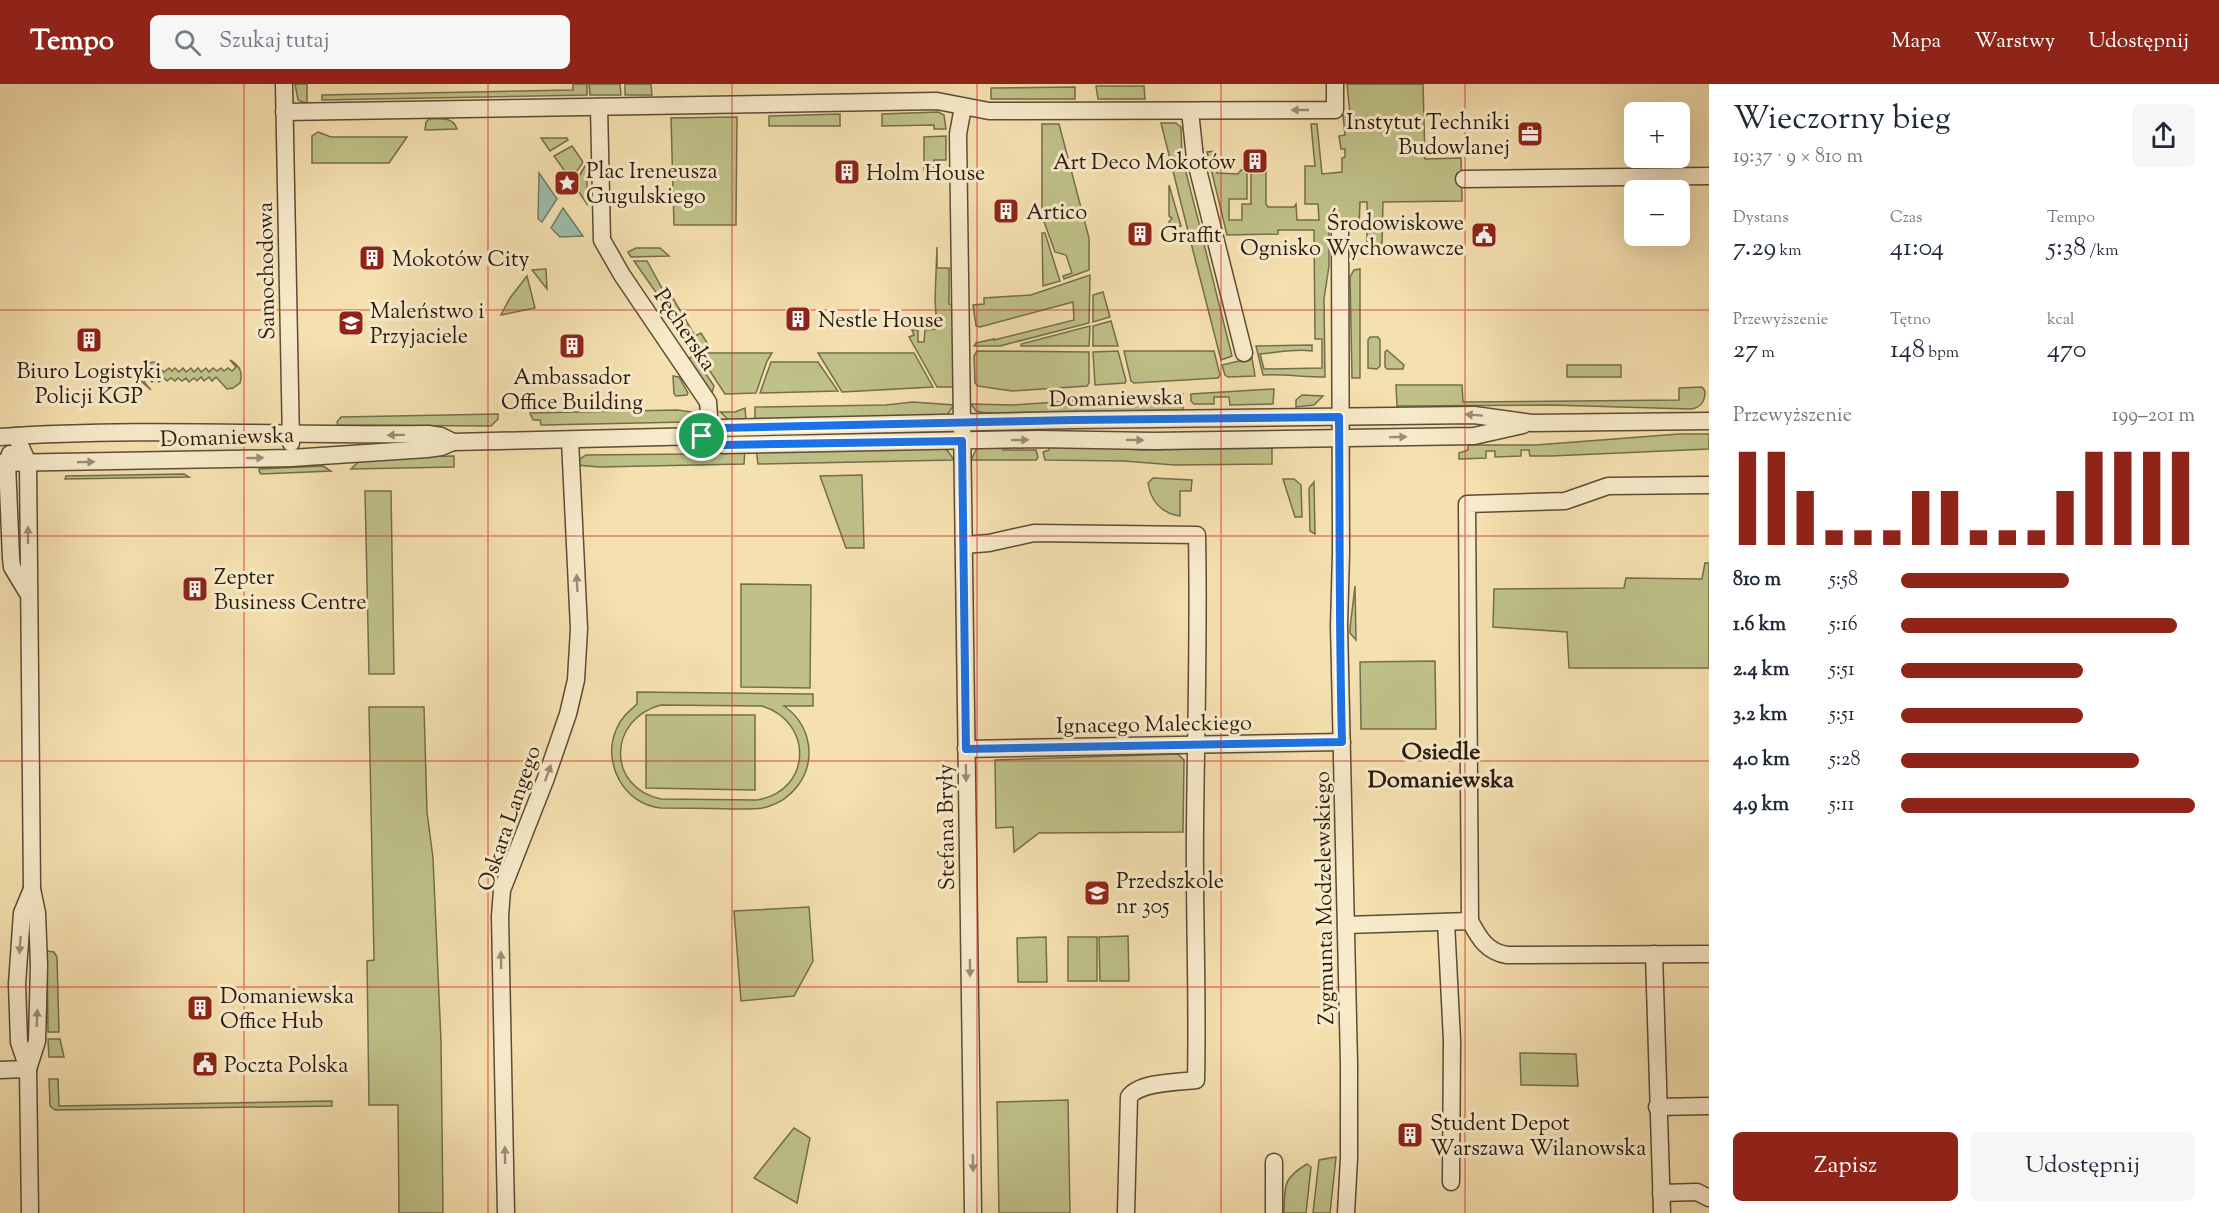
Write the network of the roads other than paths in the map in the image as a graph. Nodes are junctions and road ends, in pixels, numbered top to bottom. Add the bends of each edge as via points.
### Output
1 (284, 84) edge
2 (1335, 84) edge
3 (599, 107) junction
4 (963, 107) junction
5 (1190, 111) junction
6 (284, 112) junction
7 (1709, 176) edge
8 (1464, 179) dead end
9 (1709, 189) edge
10 (1340, 231) dead end
11 (1244, 353) dead end
12 (1339, 417) junction
13 (1709, 421) edge
14 (963, 422) junction
15 (1532, 423) junction
16 (290, 433) junction
17 (8, 436) edge
18 (702, 436) junction
19 (1339, 438) junction
20 (570, 440) junction
21 (962, 441) junction
22 (453, 442) junction
23 (291, 458) junction
24 (28, 462) junction
25 (4, 463) edge
26 (1709, 485) edge
27 (964, 545) junction
28 (28, 594) junction
29 (1342, 742) junction
30 (1197, 745) junction
31 (966, 749) junction
32 (1470, 921) junction
33 (1446, 922) junction
34 (1346, 925) junction
35 (1654, 954) junction
36 (1709, 954) edge
37 (28, 1069) junction
38 (0, 1070) edge
39 (1709, 1106) edge
40 (1657, 1107) junction
41 (1274, 1162) dead end
42 (1451, 1182) dead end
43 (1661, 1193) junction
44 (1709, 1198) edge
45 (30, 1205) edge
46 (506, 1213) edge
47 (973, 1213) edge
48 (1126, 1213) edge
49 (1274, 1213) edge
50 (1346, 1213) edge
51 (1662, 1213) edge

1 - 6 street, Samochodowa
2 -> 5 street via 1335,110
3 - 4 street via 937,101
3 - 6 street
3 - 18 street, Pęcherska via 602,240 708,402 709,415
4 - 5 street via 989,111
4 - 14 street, Stefana Bryły via 958,134
5 - 11 street via 1195,158
6 - 16 street, Samochodowa
7 - 8 street
7 - 9 street
10 - 12 street, Zygmunta Modzelewskiego
12 - 14 street, Domaniewska
15 -> 12 street, Domaniewska via 1474,415
12 - 19 street, Zygmunta Modzelewskiego
13 - 15 street, Domaniewska
14 - 18 street, Domaniewska via 721,428
14 - 21 street, Stefana Bryły
19 -> 15 street, Domaniewska via 1474,436
16 - 17 street, Domaniewska
22 -> 16 street, Domaniewska via 428,434
16 - 23 street, Samochodowa
17 - 24 street
17 - 25 street
18 - 20 street, Domaniewska
18 - 21 street, Domaniewska via 723,445
21 -> 19 street, Domaniewska
19 - 29 street, Zygmunta Modzelewskiego
20 - 22 street, Domaniewska
46 -> 20 street, Oskara Langego via 502,890 546,778 577,674 579,629
21 - 27 street, Stefana Bryły
22 - 23 street, Domaniewska via 427,449
24 -> 23 street, Domaniewska
24 - 25 street, Domaniewska
28 -> 24 street
25 - 28 street via 10,558
26 - 32 street via 1608,486 1565,501 1467,504
27 - 30 street via 1034,533 1197,535
27 - 31 street, Stefana Bryły
28 - 37 street via 32,889 39,965 37,1041
29 - 30 street, Ignacego Maleckiego
29 - 34 street, Zygmunta Modzelewskiego
30 - 31 street, Ignacego Maleckiego
30 - 48 street via 1196,1080 1143,1087 1129,1097
31 -> 47 street, Stefana Bryły
32 - 33 street
32 - 35 street via 1485,945 1499,954
33 - 34 street
33 - 42 street via 1452,1040
34 - 50 street, Zygmunta Modzelewskiego
35 - 36 street
35 - 40 street
37 - 38 street
37 - 45 street
39 - 40 street
40 - 43 street
41 - 49 street
43 - 44 street via 1697,1192
43 - 51 street

